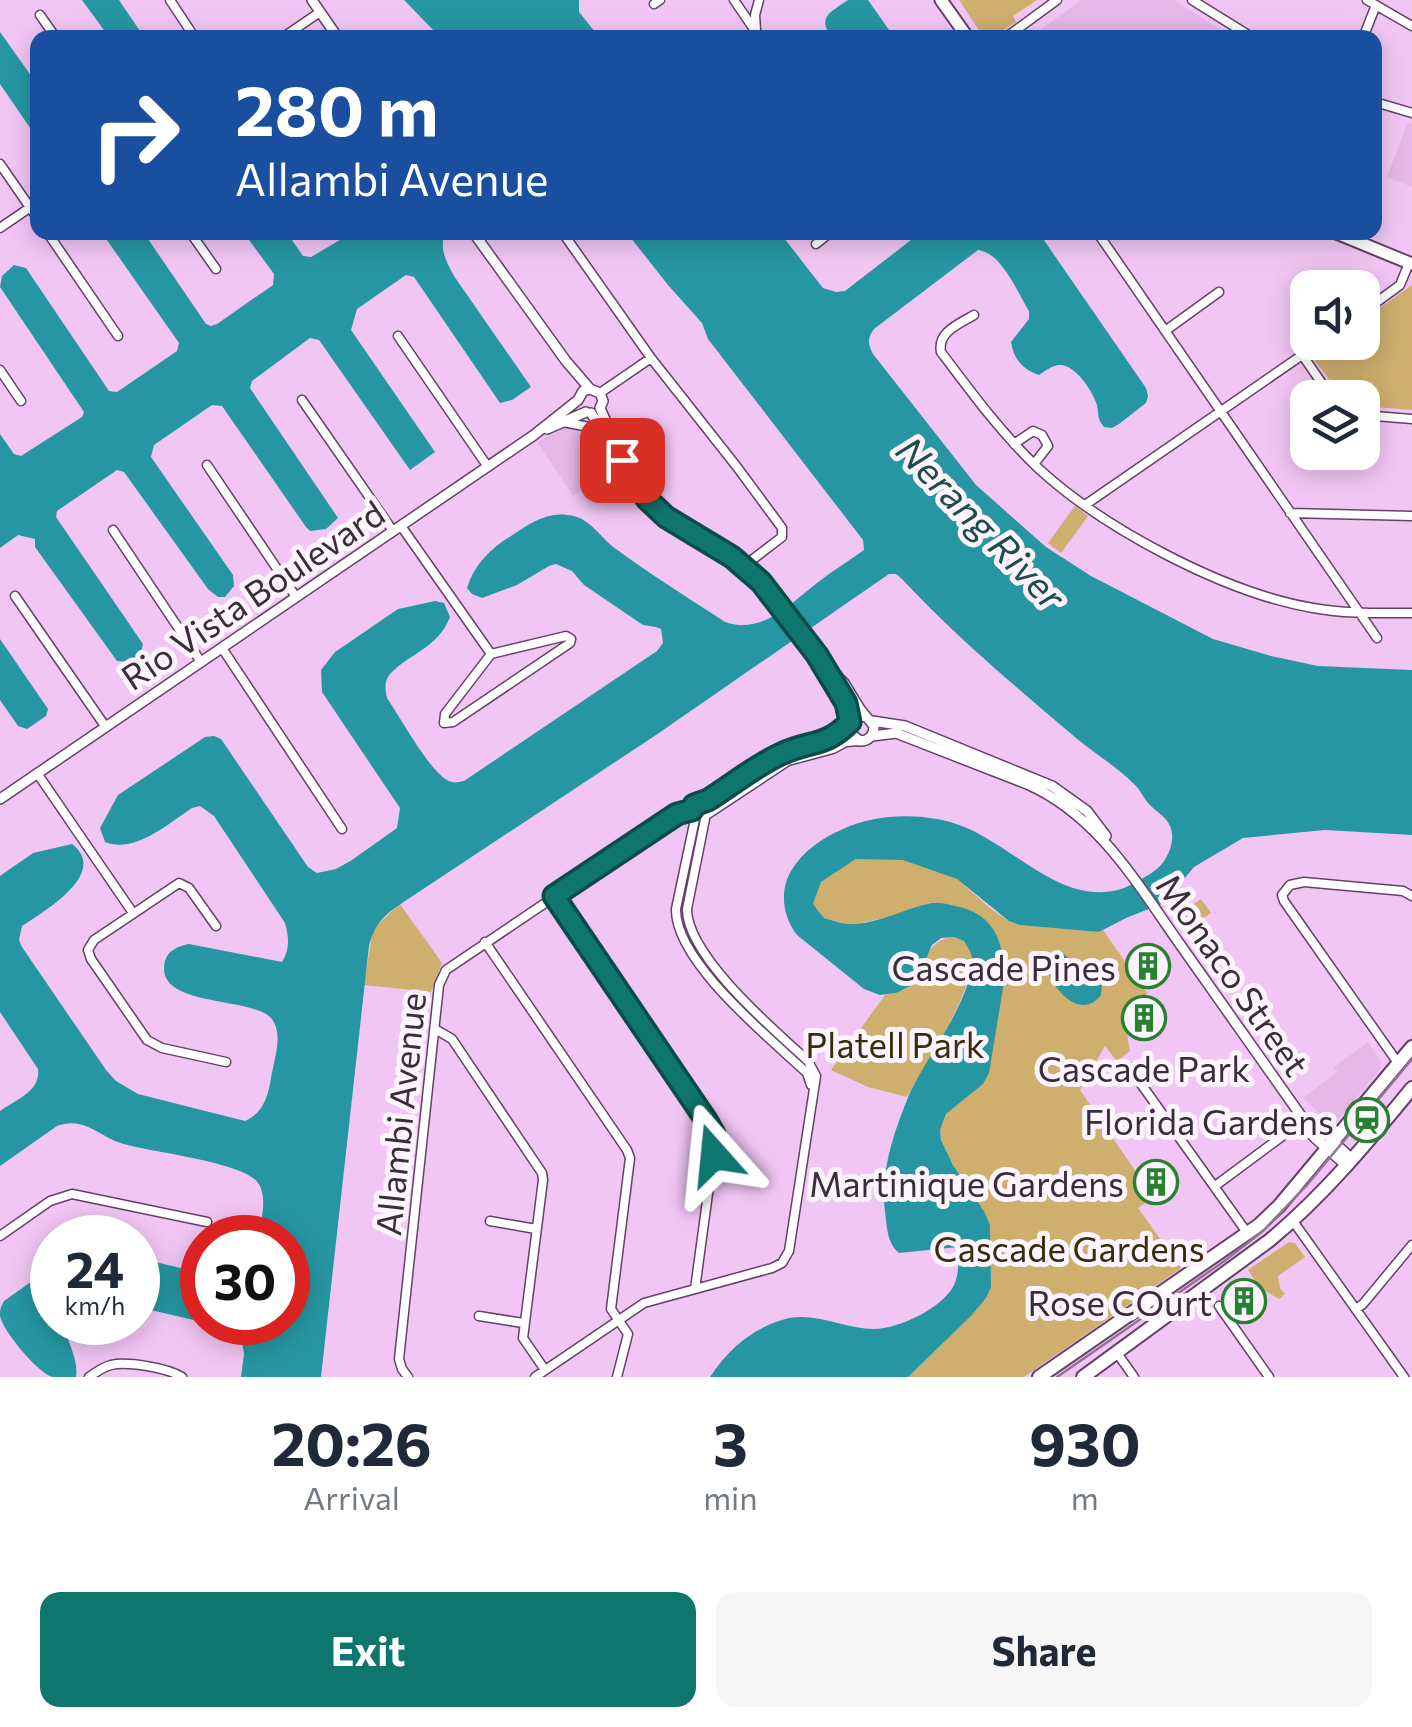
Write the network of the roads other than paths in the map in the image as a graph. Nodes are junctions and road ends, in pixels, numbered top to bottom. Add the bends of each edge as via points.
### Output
1 (170, 0) edge
2 (312, 0) edge
3 (734, 0) edge
4 (759, 0) edge
5 (931, 0) edge
6 (941, 0) edge
7 (1056, 0) edge
8 (1192, 0) edge
9 (1367, 0) edge
10 (1376, 6) junction
11 (320, 12) junction
12 (40, 15) dead end
13 (1412, 26) edge
14 (50, 30) edge
15 (190, 30) edge
16 (294, 30) edge
17 (332, 30) edge
18 (754, 30) edge
19 (757, 30) edge
20 (952, 30) edge
21 (962, 30) edge
22 (1016, 30) edge
23 (1241, 30) edge
24 (1366, 30) edge
25 (1382, 104) edge
26 (1412, 112) edge
27 (0, 164) edge
28 (30, 200) edge
29 (30, 208) edge
30 (0, 228) edge
31 (52, 240) edge
32 (196, 240) edge
33 (479, 240) edge
34 (568, 240) edge
35 (821, 240) edge
36 (1102, 240) edge
37 (1353, 240) edge
38 (816, 244) dead end
39 (1411, 264) edge
40 (216, 269) dead end
41 (1219, 292) dead end
42 (1380, 300) edge
43 (974, 316) dead end
44 (1165, 331) junction
45 (118, 336) dead end
46 (398, 336) dead end
47 (651, 358) junction
48 (1296, 360) edge
49 (0, 370) edge
50 (587, 394) junction
51 (21, 400) dead end
52 (302, 400) dead end
53 (1220, 411) junction
54 (592, 412) junction
55 (1380, 416) edge
56 (1412, 418) edge
57 (562, 422) junction
58 (534, 435) junction
59 (607, 441) junction
60 (1014, 444) junction
61 (622, 460) junction
62 (1034, 464) junction
63 (207, 466) dead end
64 (488, 466) junction
65 (1085, 505) junction
66 (1290, 514) junction
67 (1412, 516) edge
68 (397, 529) junction
69 (112, 530) dead end
70 (756, 558) junction
71 (744, 566) junction
72 (761, 582) junction
73 (14, 596) dead end
74 (296, 597) junction
75 (1359, 612) junction
76 (1412, 612) edge
77 (1378, 638) dead end
78 (536, 642) junction
79 (222, 648) junction
80 (491, 654) junction
81 (817, 655) junction
82 (545, 660) junction
83 (200, 662) junction
84 (462, 692) junction
85 (476, 707) junction
86 (868, 718) junction
87 (850, 723) junction
88 (105, 726) junction
89 (872, 736) junction
90 (916, 736) junction
91 (860, 741) junction
92 (37, 773) junction
93 (3, 793) edge
94 (700, 815) junction
95 (342, 829) dead end
96 (554, 896) junction
97 (1412, 896) edge
98 (133, 913) junction
99 (216, 926) dead end
100 (485, 942) junction
101 (434, 1029) junction
102 (1412, 1046) edge
103 (226, 1062) dead end
104 (1398, 1063) junction
105 (1129, 1067) dead end
106 (1412, 1088) edge
107 (1304, 1120) junction
108 (1330, 1145) junction
109 (1350, 1162) junction
110 (1215, 1186) junction
111 (180, 1216) edge
112 (490, 1220) dead end
113 (1293, 1221) junction
114 (536, 1229) junction
115 (1248, 1234) junction
116 (0, 1236) edge
117 (1412, 1245) edge
118 (694, 1289) junction
119 (1220, 1306) dead end
120 (1356, 1309) junction
121 (479, 1316) dead end
122 (618, 1320) junction
123 (524, 1323) junction
124 (1117, 1353) junction
125 (545, 1370) junction
126 (150, 1373) edge
127 (90, 1377) edge
128 (182, 1377) edge
129 (408, 1377) edge
130 (535, 1377) edge
131 (617, 1377) edge
132 (1038, 1377) edge
133 (1083, 1377) edge
134 (1134, 1377) edge
135 (1269, 1377) edge
136 (1404, 1377) edge

1 - 15 street
2 - 11 street
3 - 18 street
4 - 19 street
5 - 20 main road
6 - 21 main road
7 - 22 street
8 - 23 street
9 - 10 street
10 - 13 street
10 - 24 street
11 - 16 street
11 - 17 street
12 - 14 street
25 - 26 street
27 - 28 street
29 - 30 street
31 - 45 street
32 - 40 street
33 - 50 street
34 - 47 street
35 - 38 street
36 - 44 street
37 - 39 main road
39 - 42 street via 1400,285
41 - 44 street
43 - 60 street via 945,334 940,350
44 - 53 street
46 - 64 street
47 - 50 street, Rio Vista Boulevard
47 - 70 street via 782,528 782,536
48 - 53 street
49 - 51 street
50 - 54 street via 579,405
50 - 54 street via 603,400
50 - 58 street, Rio Vista Boulevard
52 - 68 street
53 - 65 street
53 - 66 street
54 - 57 street, Rio Vista Boulevard
54 - 59 street
54 - 61 street
55 - 56 street
57 - 58 street, Rio Vista Boulevard
57 - 59 street via 590,427
58 - 64 street, Rio Vista Boulevard
59 - 61 street
60 - 62 street
60 - 62 street via 1034,431 1042,435 1048,446
61 - 71 street via 666,517
62 - 65 street
63 - 74 street
64 - 68 street, Rio Vista Boulevard
65 - 75 street via 1235,587 1313,608
66 - 67 street
66 - 75 street
68 - 74 street, Rio Vista Boulevard
68 - 80 street
69 - 83 street
70 - 71 street
70 - 72 street
71 - 72 street
72 - 81 street
73 - 88 street
74 - 79 street, Rio Vista Boulevard
75 - 76 street
75 - 77 street
78 - 80 street
78 - 82 street
78 - 82 street via 571,639
79 - 83 street, Rio Vista Boulevard
79 - 95 street
80 - 84 street
81 - 86 street
81 - 87 street via 846,703
82 - 85 street
83 - 88 street, Rio Vista Boulevard
84 - 85 street
84 - 85 street via 444,723
86 - 87 street
86 - 89 street
86 - 90 street, Monaco Street via 904,726
87 - 91 street
87 - 94 street via 819,744 769,760 701,803 707,806
88 - 92 street, Rio Vista Boulevard
89 - 90 street, Monaco Street
89 - 91 street
90 - 107 street, Monaco Street via 1052,786 1087,811
91 - 94 street, Allambi Avenue via 788,761
92 - 93 street, Rio Vista Boulevard
92 - 98 street
94 - 96 street, Allambi Avenue via 677,814
94 - 118 street via 687,921 728,986 816,1076 787,1258
96 - 100 street, Allambi Avenue
96 - 118 street via 714,1134
97 - 104 street via 1304,882 1283,891
98 - 99 street via 182,884
98 - 103 street via 91,943 91,959 152,1044
100 - 101 street, Allambi Avenue via 446,970
100 - 122 street via 630,1158 611,1309
101 - 114 street via 452,1039 542,1173
101 - 129 street, Allambi Avenue via 400,1358
102 - 104 highway
104 - 108 highway
105 - 110 street
106 - 109 highway
107 - 108 street, Monaco Street
107 - 110 street
108 - 109 street, Monaco Street
108 - 115 highway
109 - 113 highway
110 - 115 street
111 - 116 street via 72,1194 50,1201
112 - 114 street
113 - 120 street
113 - 124 highway
114 - 123 street
115 - 132 highway
117 - 120 street
118 - 122 street via 644,1303
119 - 135 street
120 - 136 street
121 - 123 street
122 - 125 street
122 - 131 street via 628,1337
123 - 125 street via 523,1338
124 - 133 highway
124 - 134 street
125 - 130 street
126 - 127 street via 110,1365
126 - 128 street via 165,1369

